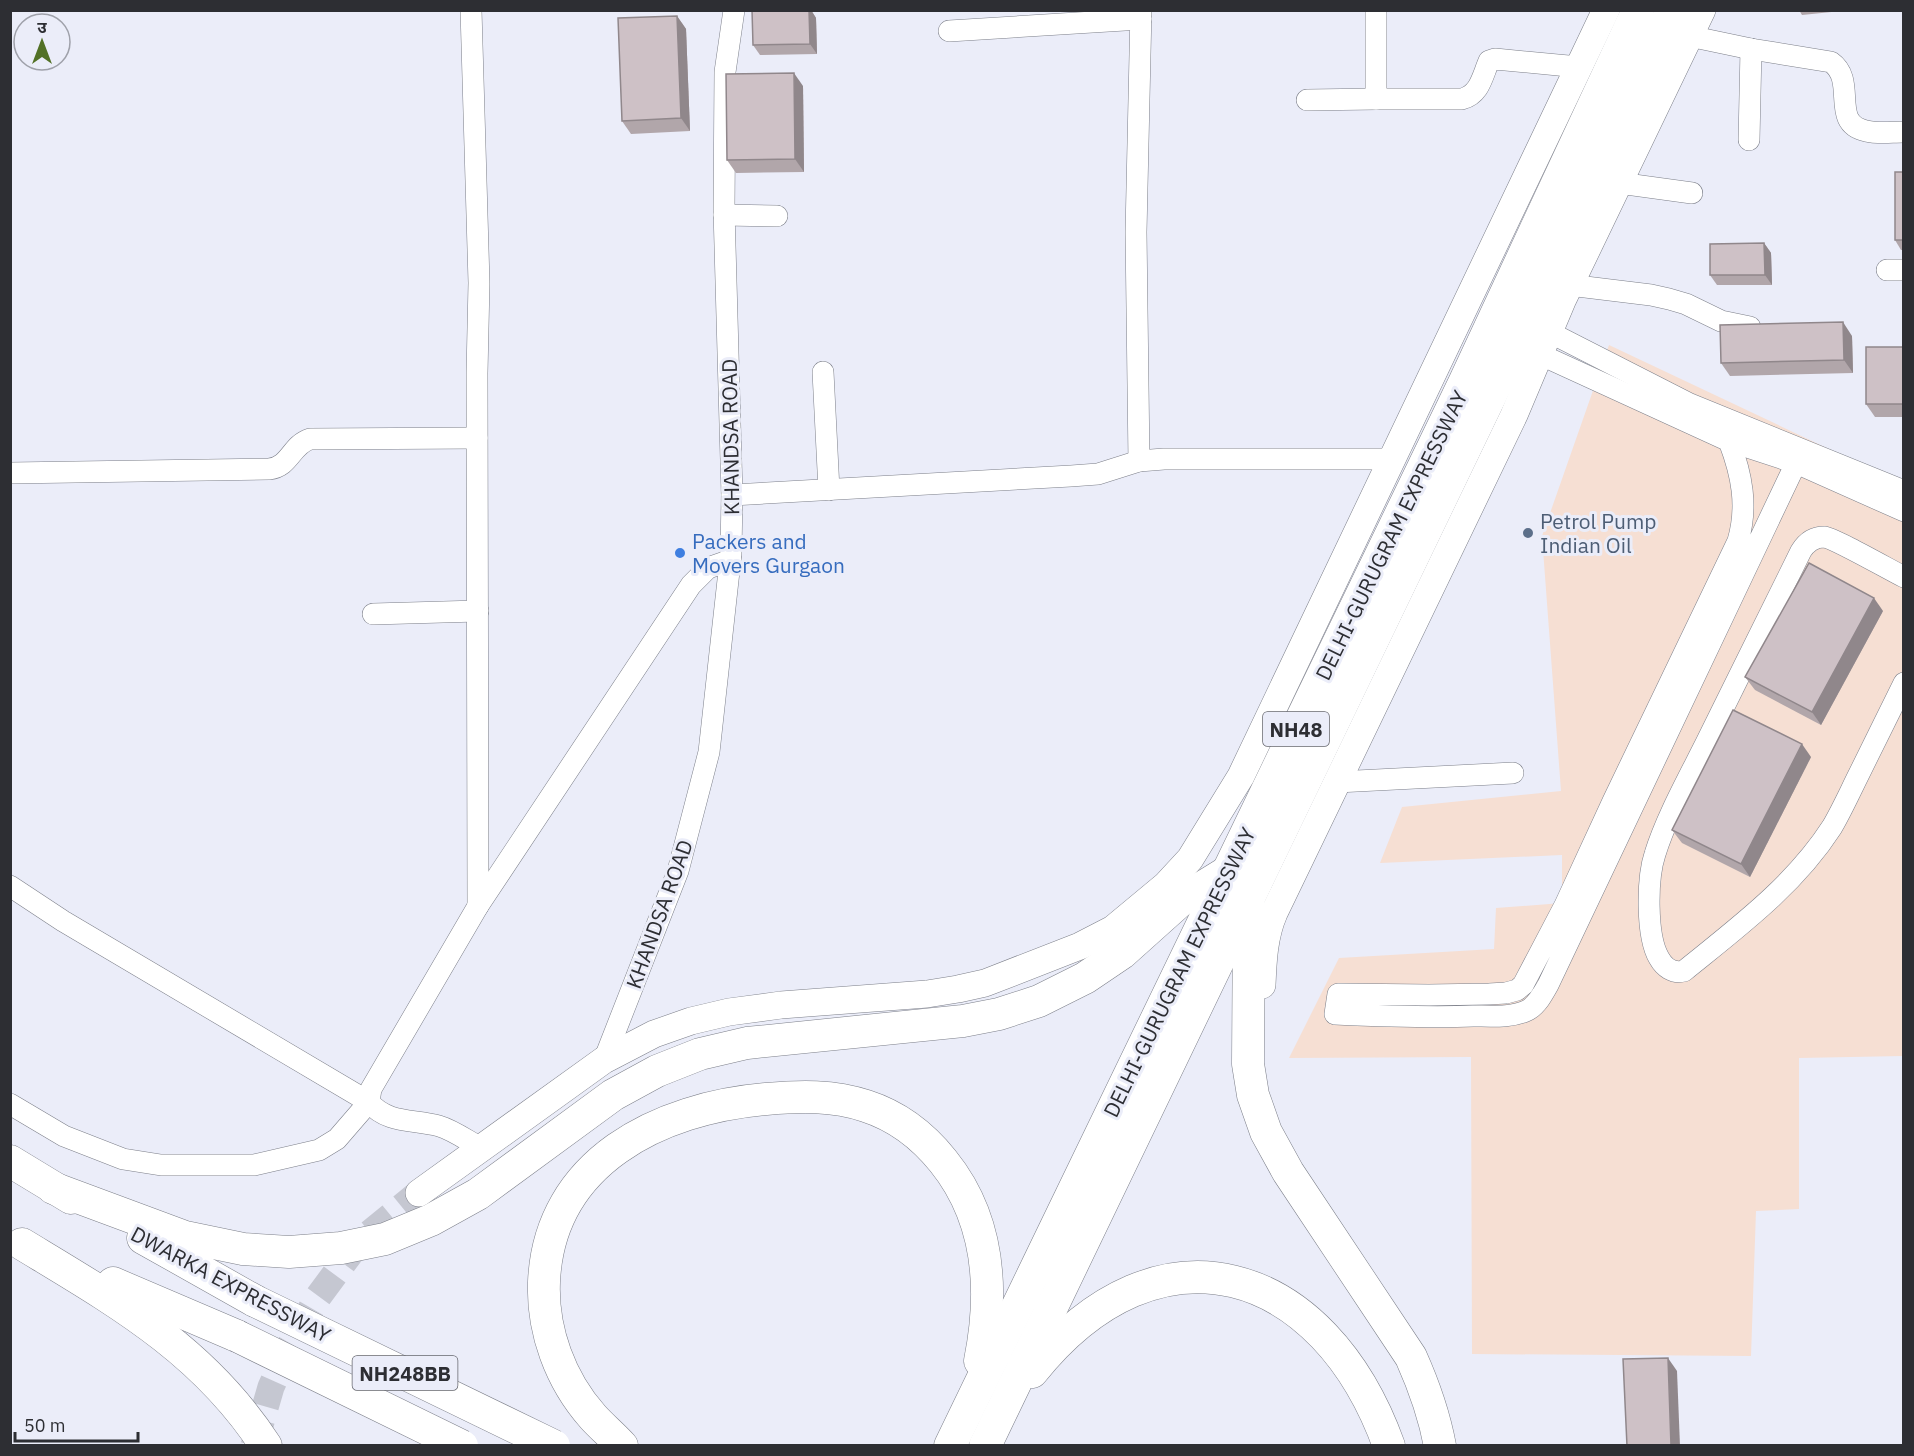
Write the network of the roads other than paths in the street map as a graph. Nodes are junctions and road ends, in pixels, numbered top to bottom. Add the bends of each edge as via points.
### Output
1 (471, 10) edge
2 (734, 10) edge
3 (1376, 10) edge
4 (1606, 10) edge
5 (1638, 10) edge
6 (1702, 10) edge
7 (1142, 15) edge
8 (1681, 23) edge
9 (950, 31) dead end
10 (1751, 49) junction
11 (1579, 67) junction
12 (1376, 99) junction
13 (1307, 100) dead end
14 (1904, 132) edge
15 (1749, 140) dead end
16 (1618, 183) junction
17 (1692, 193) dead end
18 (724, 215) junction
19 (777, 216) dead end
20 (1569, 285) junction
21 (1750, 327) edge
22 (1544, 343) junction
23 (823, 372) dead end
24 (477, 438) junction
25 (1730, 441) junction
26 (1798, 456) junction
27 (1391, 459) junction
28 (1138, 461) junction
29 (10, 473) edge
30 (829, 490) junction
31 (1904, 492) edge
32 (732, 495) junction
33 (1904, 511) edge
34 (731, 560) junction
35 (1904, 577) edge
36 (478, 611) junction
37 (372, 614) dead end
38 (1904, 683) edge
39 (1513, 773) dead end
40 (1337, 782) junction
41 (1227, 872) junction
42 (10, 886) edge
43 (1249, 896) junction
44 (478, 906) junction
45 (1518, 990) junction
46 (1528, 1010) junction
47 (604, 1060) junction
48 (1251, 1079) junction
49 (369, 1102) junction
50 (10, 1104) edge
51 (481, 1149) junction
52 (10, 1161) edge
53 (53, 1188) junction
54 (418, 1193) tunnel mouth
55 (16, 1241) edge
56 (973, 1398) junction
57 (1002, 1410) junction
58 (266, 1446) edge
59 (462, 1446) edge
60 (554, 1446) edge
61 (622, 1446) edge
62 (950, 1446) edge
63 (985, 1446) edge
64 (1389, 1446) edge
65 (1440, 1446) edge

1 - 24 street via 478,224
2 - 18 street, KHANDSA ROAD via 725,72
3 - 12 street
4 - 11 main road
5 - 41 highway, DELHI-GURUGRAM EXPRESSWAY / NH48 via 1460,392
6 - 8 main road
7 - 9 street
7 - 28 street via 1136,232
8 - 10 street
8 - 16 main road
8 - 43 highway, DELHI-GURUGRAM EXPRESSWAY / NH48 via 1482,412
10 - 14 street via 1831,62 1839,67 1847,119 1852,126 1865,131
10 - 15 street
11 - 12 street via 1495,59 1489,61 1470,97
11 - 27 main road
12 - 13 street
16 - 17 street
16 - 20 main road
18 - 19 street
18 - 32 street, KHANDSA ROAD
20 - 21 street via 1669,299 1721,321
20 - 22 main road
22 - 25 street
22 - 26 street via 1690,404
22 - 40 main road via 1514,415
23 - 30 street
24 - 29 street via 310,439 300,443 283,465 269,470
24 - 36 street
25 - 26 street
25 - 45 street via 1739,466 1744,501 1738,541 1565,905
26 - 31 street
26 - 33 street
26 - 46 street via 1548,985
27 - 28 street
27 - 47 main road via 1241,776 1190,859 1166,885 1113,929 985,983 927,994 729,1012 654,1034
28 - 30 street via 1098,474
30 - 32 street
32 - 34 street, KHANDSA ROAD
34 - 44 street via 708,568 691,585
34 - 47 street, KHANDSA ROAD via 709,752 678,871
35 - 38 street via 1829,538 1814,539 1801,551 1654,855 1651,923 1657,956 1671,971 1684,971 1756,914 1817,847 1832,827
36 - 37 street
36 - 44 street
39 - 40 street
40 - 48 main road via 1269,924 1263,962 1262,1049
41 - 53 highway via 1180,901 1122,953 1085,978 1039,1001 999,1014 943,1024 747,1043 700,1054 657,1071 613,1095 478,1194 385,1239 341,1248 289,1252 243,1249 185,1237
41 - 56 highway, DELHI-GURUGRAM EXPRESSWAY / NH48
42 - 49 street
43 - 48 highway via 1247,1036
43 - 57 highway, DELHI-GURUGRAM EXPRESSWAY / NH48
44 - 49 street via 370,1089
45 - 46 street
45 - 46 street via 1430,995 1338,994 1335,1014 1425,1018
47 - 51 main road
48 - 65 highway via 1266,1132 1288,1172 1411,1357 1425,1388
49 - 50 street via 337,1139 319,1150 254,1165 161,1165 123,1159 64,1136
49 - 51 street via 386,1117 441,1126
51 - 54 main road
52 - 53 highway, DWARKA EXPRESSWAY / NH248BB
53 - 60 highway, DWARKA EXPRESSWAY / NH248BB, bridge via 255,1301
55 - 58 highway via 109,1297 182,1349 220,1385
55 - 59 highway, DWARKA EXPRESSWAY / NH248BB, bridge via 237,1336
56 - 61 highway via 986,1332 988,1290 984,1249 970,1202 934,1150 887,1115 845,1100 794,1096 718,1105 656,1125 612,1150 564,1207 555,1231 545,1268 545,1306 552,1344 560,1367 581,1401
56 - 62 highway, DELHI-GURUGRAM EXPRESSWAY / NH48
57 - 63 highway, DELHI-GURUGRAM EXPRESSWAY / NH48
57 - 64 highway via 1049,1351 1092,1313 1149,1284 1216,1278 1264,1292 1288,1304 1321,1330 1356,1376

